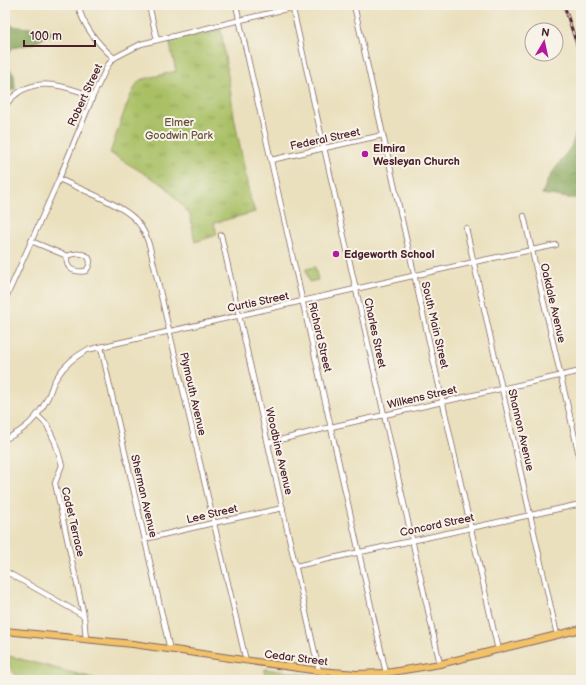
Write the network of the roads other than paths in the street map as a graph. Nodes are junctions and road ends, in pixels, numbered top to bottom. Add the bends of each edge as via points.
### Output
1 (78, 5) edge
2 (149, 5) edge
3 (236, 5) edge
4 (303, 5) edge
5 (354, 5) edge
6 (292, 6) edge
7 (240, 20) junction
8 (157, 40) junction
9 (114, 58) junction
10 (93, 96) junction
11 (5, 106) edge
12 (383, 135) junction
13 (324, 148) junction
14 (272, 160) junction
15 (59, 179) junction
16 (524, 216) dead end
17 (466, 228) dead end
18 (221, 235) dead end
19 (31, 241) junction
20 (556, 245) dead end
21 (532, 250) junction
22 (67, 256) junction
23 (474, 262) junction
24 (415, 275) junction
25 (356, 288) junction
26 (5, 300) edge
27 (303, 301) junction
28 (238, 315) junction
29 (169, 331) junction
30 (101, 347) junction
31 (581, 371) edge
32 (561, 375) junction
33 (502, 388) junction
34 (443, 401) junction
35 (37, 415) junction
36 (384, 415) junction
37 (331, 427) junction
38 (5, 439) edge
39 (268, 443) junction
40 (581, 464) edge
41 (581, 504) edge
42 (283, 508) junction
43 (530, 514) junction
44 (213, 523) junction
45 (472, 527) junction
46 (145, 539) junction
47 (412, 540) junction
48 (360, 552) junction
49 (296, 566) junction
50 (5, 571) edge
51 (84, 616) junction
52 (581, 629) edge
53 (5, 631) edge
54 (557, 636) junction
55 (86, 640) junction
56 (170, 650) junction
57 (498, 650) junction
58 (246, 661) junction
59 (440, 664) junction
60 (319, 671) junction
61 (386, 673) junction

1 - 9 street via 90,30 104,50
2 - 8 street
3 - 7 street, Richard Street
4 - 6 street, Robert Street
5 - 12 street, South Main Street
6 - 7 street, Robert Street
6 - 13 street, Charles Street
7 - 8 street, Robert Street
7 - 14 street, Richard Street
8 - 9 street, Robert Street via 141,44
9 - 10 street, Robert Street
10 - 11 street via 60,85 42,84 20,92
10 - 15 street, Robert Street
12 - 13 street, Federal Street
12 - 24 street, South Main Street
13 - 14 street, Federal Street
13 - 25 street, Charles Street
14 - 27 street, Richard Street
15 - 19 street, Robert Street
15 - 29 street, Plymouth Avenue via 126,211 140,225 150,248
16 - 21 street, Oakdale Avenue
17 - 23 street, Shannon Avenue
18 - 28 street, Woodbine Avenue
19 - 22 street
19 - 26 street, Robert Street
20 - 21 street, Curtis Street
21 - 23 street, Curtis Street
21 - 32 street, Oakdale Avenue
22 - 22 street via 83,253 90,262 86,271 71,270 67,265
23 - 24 street, Curtis Street
23 - 33 street, Shannon Avenue
24 - 25 street, Curtis Street
24 - 34 street, South Main Street
25 - 27 street, Curtis Street
25 - 36 street, Charles Street
27 - 28 street, Curtis Street
27 - 37 street, Richard Street
28 - 29 street, Curtis Street
28 - 39 street, Woodbine Avenue
29 - 30 street, Curtis Street
29 - 44 street, Plymouth Avenue
30 - 35 street, Curtis Street via 87,350 64,366
30 - 46 street, Sherman Avenue
31 - 32 street, Wilkens Street
32 - 33 street, Wilkens Street
32 - 40 street, Oakdale Avenue
33 - 34 street, Wilkens Street
33 - 43 street, Shannon Avenue
34 - 36 street, Wilkens Street
34 - 45 street, South Main Street
35 - 38 street, Curtis Street via 22,430
35 - 51 street, Cadet Terrace via 47,425 62,465 55,484
36 - 37 street, Wilkens Street
36 - 47 street, Charles Street
37 - 39 street, Wilkens Street
37 - 48 street, Richard Street
39 - 42 street, Woodbine Avenue
41 - 43 street, Concord Street
42 - 44 street, Lee Street
42 - 49 street, Woodbine Avenue
43 - 45 street, Concord Street
43 - 54 street, Shannon Avenue
44 - 46 street, Lee Street
44 - 58 street, Plymouth Avenue
45 - 47 street, Concord Street
45 - 57 street, South Main Street
46 - 56 street, Sherman Avenue
47 - 48 street, Concord Street
47 - 59 street, Charles Street
48 - 49 street, Concord Street
48 - 61 street, Richard Street
49 - 60 street, Woodbine Avenue
50 - 51 street
51 - 55 street, Cadet Terrace
52 - 54 main road, Cedar Street
53 - 55 main road, Cedar Street
54 - 57 main road, Cedar Street
55 - 56 main road, Cedar Street
56 - 58 main road, Cedar Street
57 - 59 main road, Cedar Street
58 - 60 main road, Cedar Street
59 - 61 main road, Cedar Street
60 - 61 main road, Cedar Street

